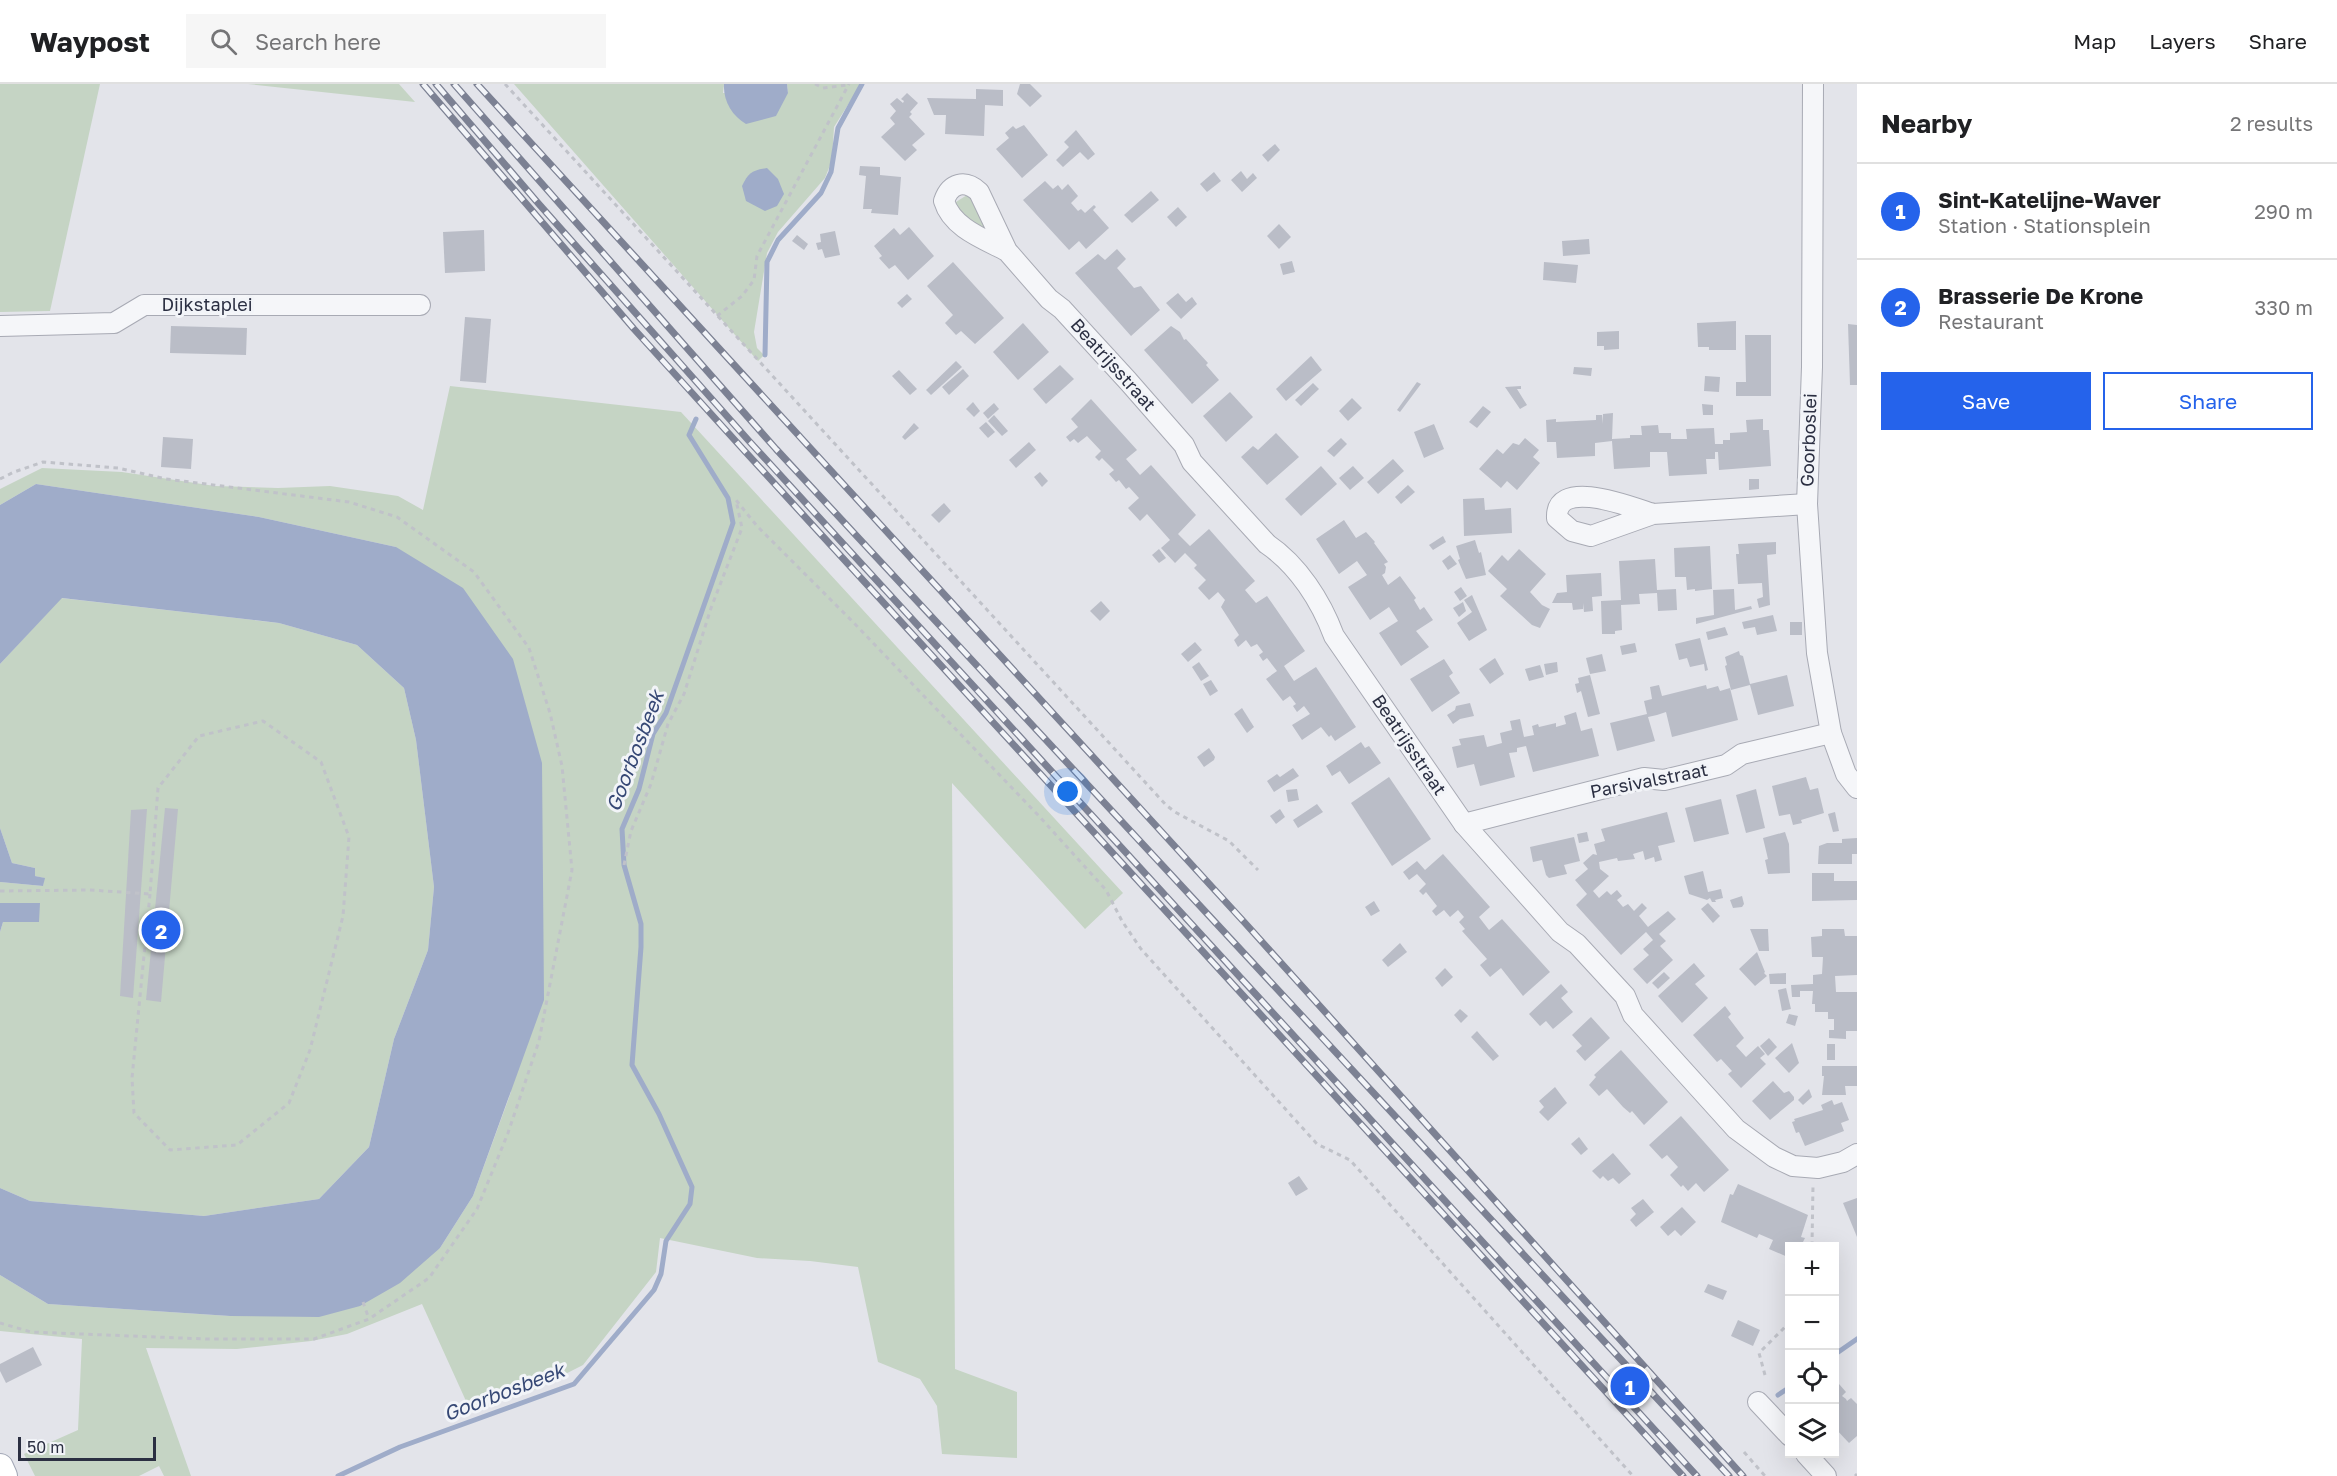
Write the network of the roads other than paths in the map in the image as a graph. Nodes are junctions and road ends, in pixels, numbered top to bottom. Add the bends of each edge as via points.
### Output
1 (1813, 84) edge
2 (1007, 251) dead end
3 (420, 305) dead end
4 (0, 326) edge
5 (1806, 504) junction
6 (1653, 514) dead end
7 (1831, 733) junction
8 (1857, 788) edge
9 (1464, 825) junction
10 (1857, 1154) edge
11 (1758, 1402) dead end
12 (1785, 1431) edge
13 (1810, 1458) edge
14 (0, 1467) edge
15 (4, 1476) edge
16 (1826, 1476) edge

1 - 5 street, Goorboslei via 1812,367
2 - 9 street, Beatrijsstraat via 1142,397 1184,445 1192,462 1295,569 1328,616 1334,636
3 - 4 street, Dijkstaplei via 144,305 114,324
5 - 6 street
5 - 7 street, Goorboslei via 1817,653
7 - 8 street, Goorboslei via 1846,774
7 - 9 street, Parsivalstraat via 1742,754 1726,765 1664,780 1644,778
9 - 10 street, Beatrijsstraat via 1560,932 1577,944 1625,996 1634,1015 1736,1129 1782,1162 1813,1168 1836,1165
11 - 12 street
13 - 16 street
14 - 15 main road

